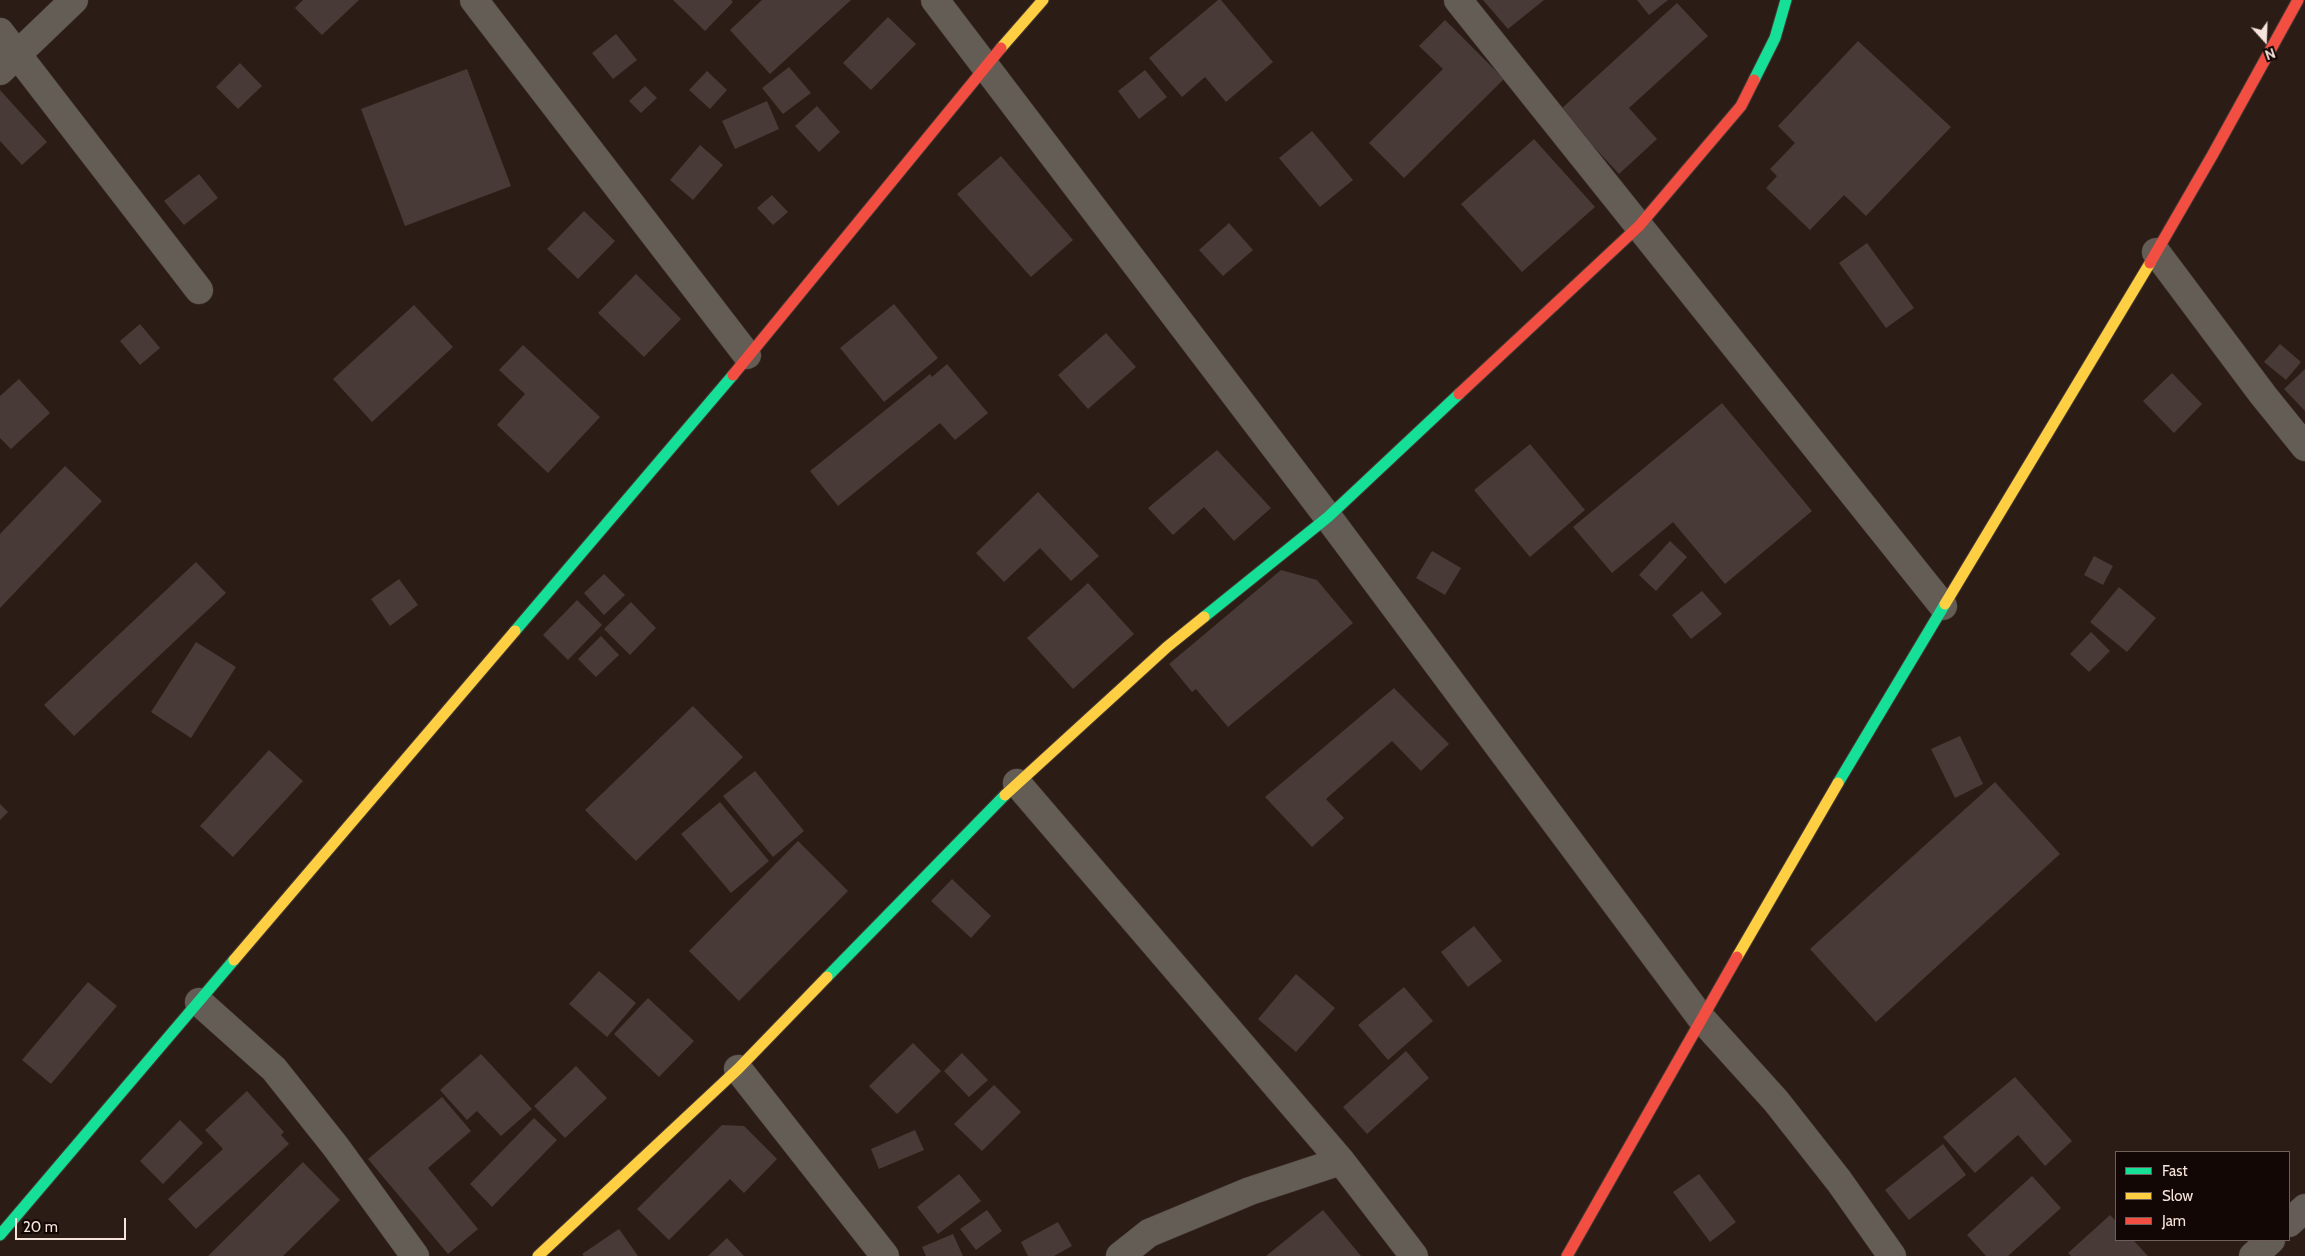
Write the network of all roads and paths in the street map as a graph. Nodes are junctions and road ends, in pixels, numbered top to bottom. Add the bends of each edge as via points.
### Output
1 (74, 0) edge
2 (474, 0) edge
3 (934, 0) edge
4 (1043, 0) edge
5 (1458, 0) edge
6 (1786, 0) edge
7 (2298, 0) edge
8 (0, 32) edge
9 (8, 62) edge
10 (985, 67) junction
11 (1639, 226) junction
12 (2156, 252) junction
13 (199, 290) dead end
14 (748, 355) junction
15 (2305, 447) edge
16 (1328, 517) junction
17 (1943, 606) junction
18 (1017, 783) junction
19 (199, 1002) junction
20 (1701, 1018) junction
21 (738, 1069) junction
22 (1341, 1161) junction
23 (2305, 1208) edge
24 (2290, 1222) edge
25 (0, 1235) edge
26 (2270, 1241) edge
27 (415, 1256) edge
28 (538, 1256) edge
29 (885, 1256) edge
30 (1120, 1256) edge
31 (1414, 1256) edge
32 (1567, 1256) edge
33 (1892, 1256) edge
34 (2254, 1256) edge

1 - 9 street
2 - 14 street
3 - 10 street
4 - 10 main road
5 - 11 street
6 - 11 main road via 1776,38 1740,106
7 - 12 main road
8 - 9 street
9 - 13 street
10 - 14 main road
10 - 16 street
11 - 16 main road
11 - 17 street
12 - 15 street
12 - 17 main road
14 - 19 main road
16 - 18 main road via 1167,647
16 - 20 street
17 - 20 main road
18 - 21 main road
18 - 22 street
19 - 25 main road
19 - 27 street via 274,1069 336,1147
20 - 32 main road
20 - 33 street via 1776,1100
21 - 28 main road
21 - 29 street
22 - 30 street via 1250,1190 1150,1233
22 - 31 street
23 - 24 street
26 - 34 street

